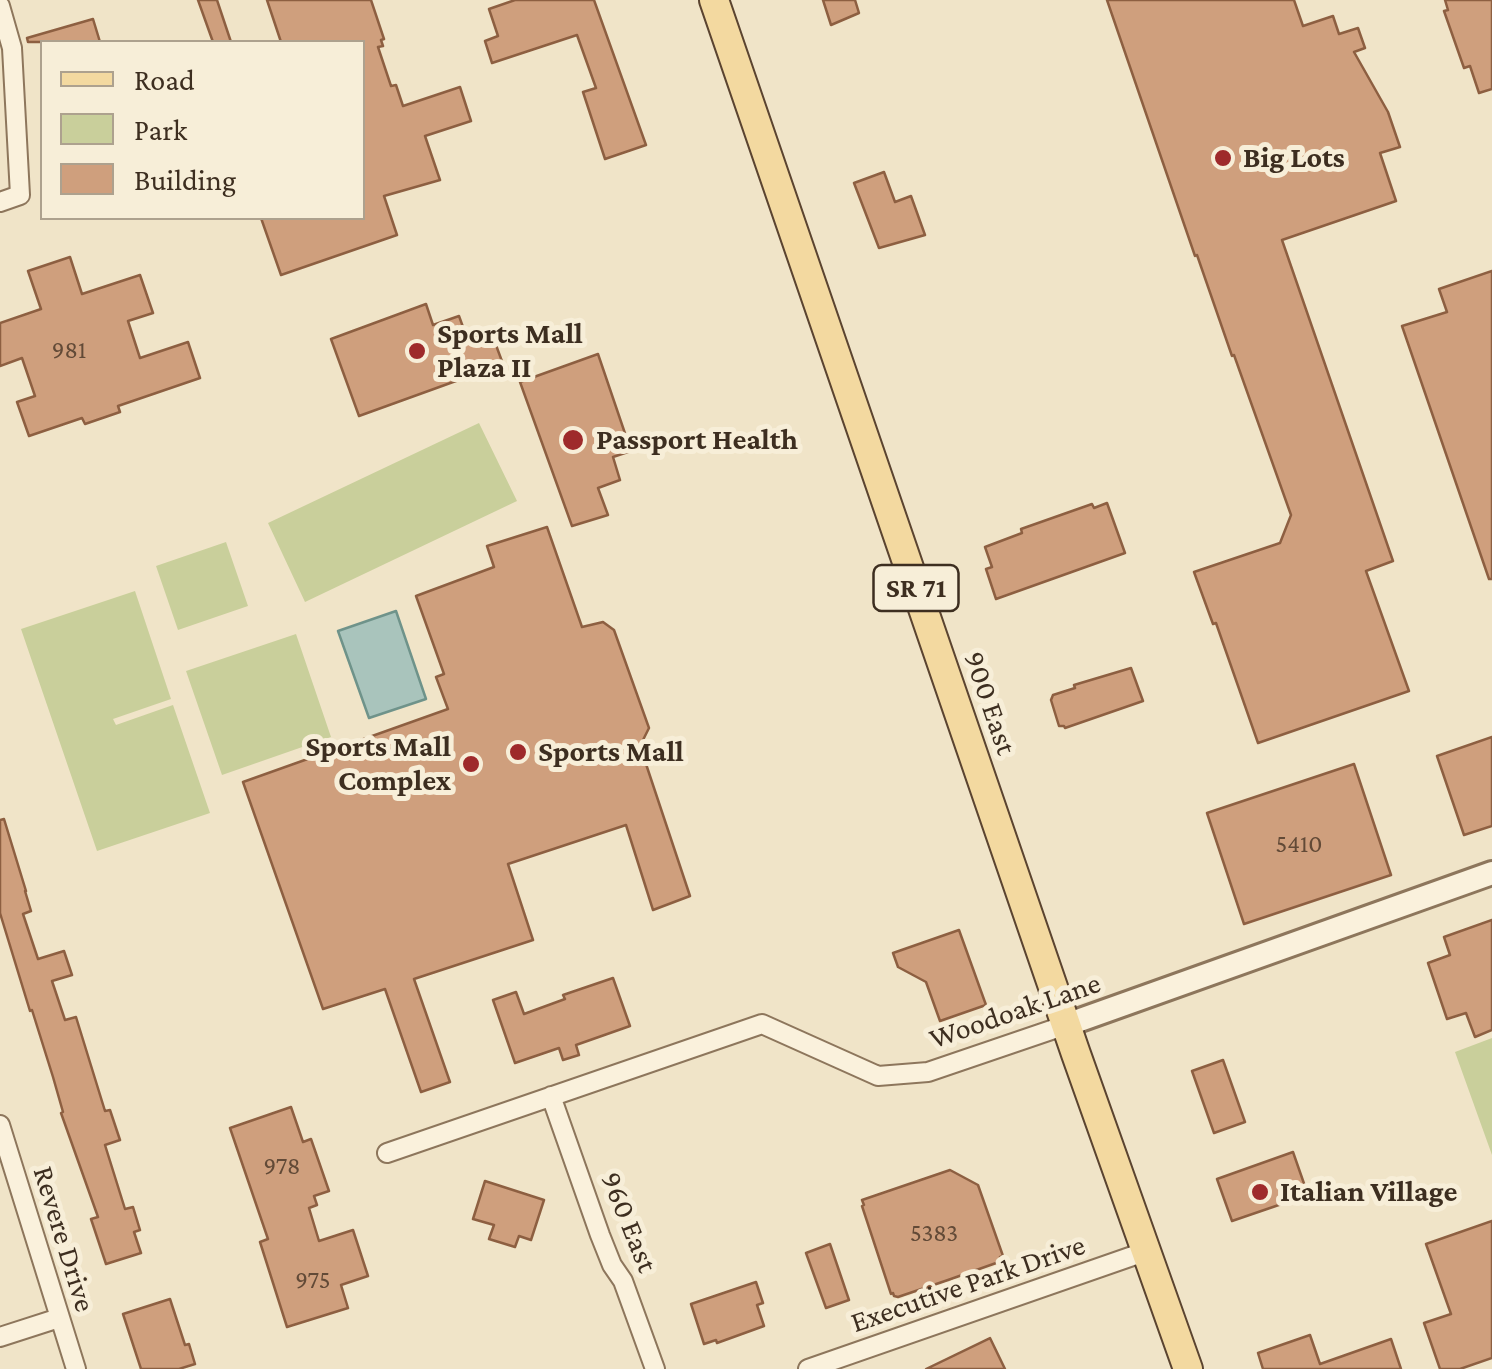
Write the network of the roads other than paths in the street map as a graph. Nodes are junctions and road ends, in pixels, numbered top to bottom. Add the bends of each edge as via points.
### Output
1 (714, 0) edge
2 (0, 6) edge
3 (0, 202) edge
4 (1492, 873) edge
5 (1066, 1026) junction
6 (552, 1096) junction
7 (0, 1125) edge
8 (386, 1153) dead end
9 (1147, 1252) junction
10 (60, 1318) junction
11 (0, 1337) edge
12 (76, 1369) edge
13 (655, 1369) edge
14 (808, 1369) edge
15 (1188, 1369) edge

1 - 5 main road, 900 East / SR 71
2 - 3 street via 12,48 20,195
4 - 5 street, Woodoak Lane
5 - 6 street, Woodoak Lane via 928,1072 878,1076 762,1024
5 - 9 main road, 900 East / SR 71
6 - 8 street, Woodoak Lane
6 - 13 street, 960 East
7 - 10 street, Revere Drive
9 - 14 street, Executive Park Drive
9 - 15 main road, 900 East / SR 71
10 - 11 street
10 - 12 street, Revere Drive

